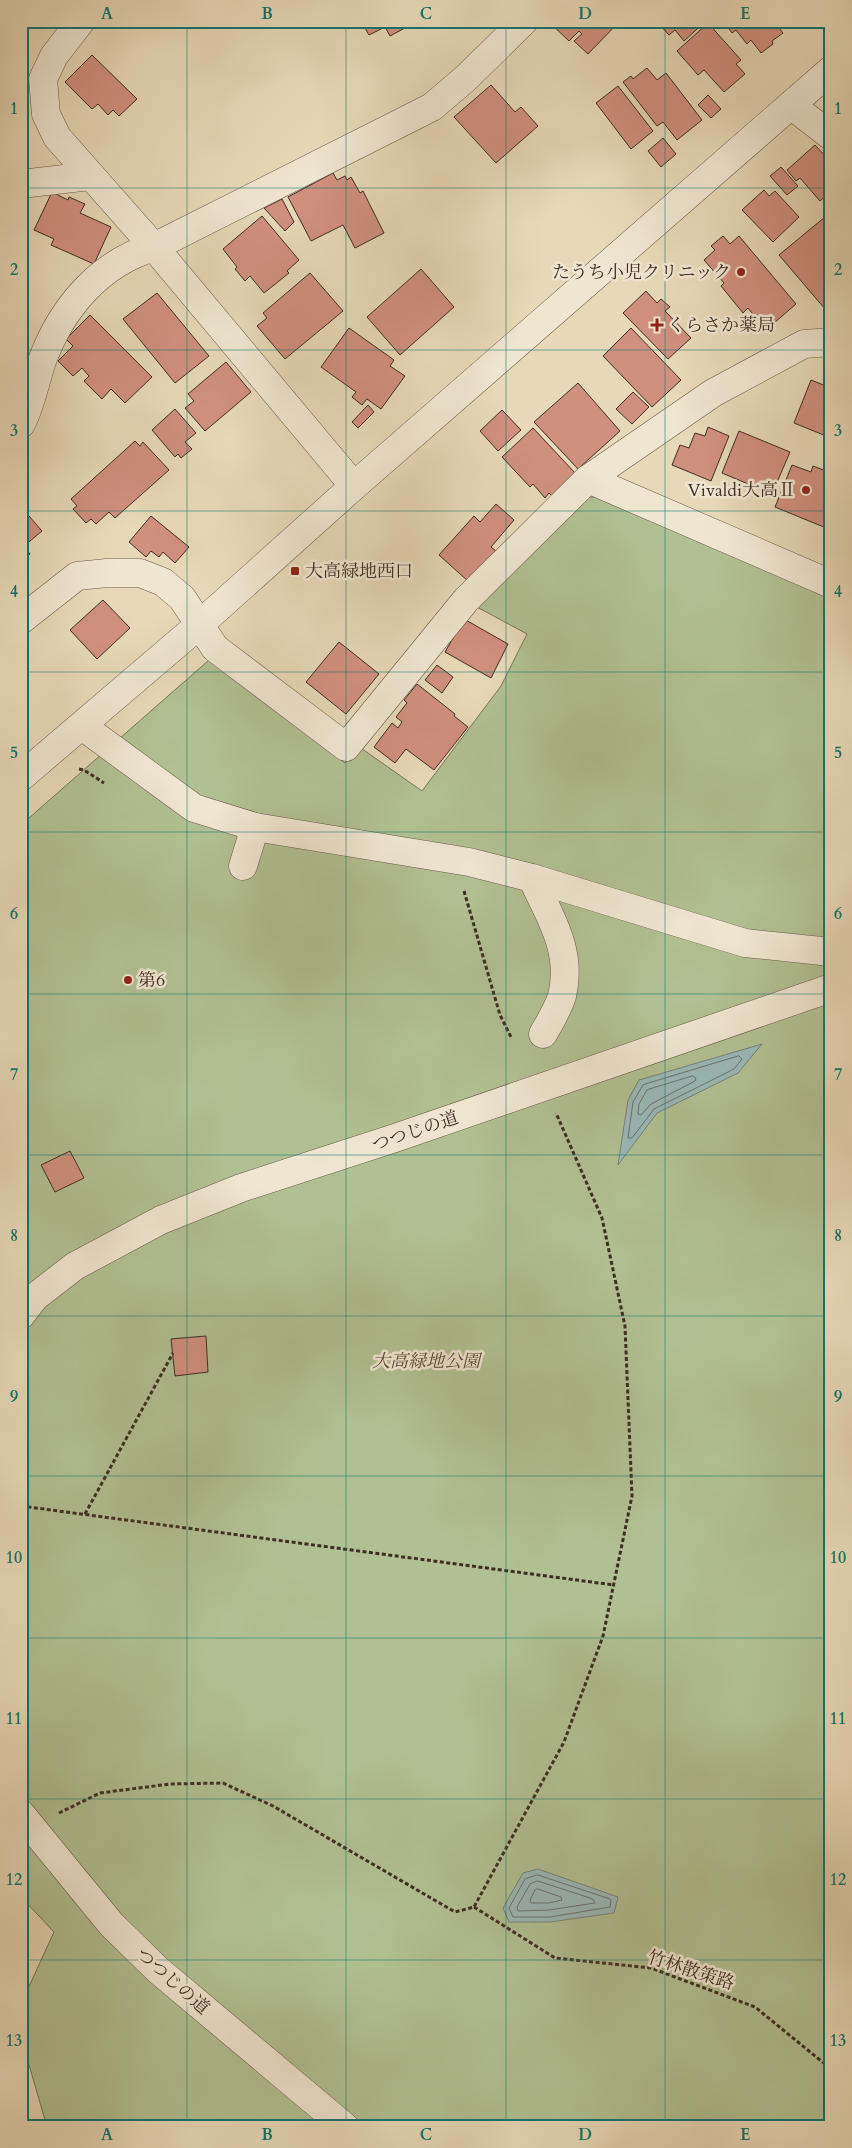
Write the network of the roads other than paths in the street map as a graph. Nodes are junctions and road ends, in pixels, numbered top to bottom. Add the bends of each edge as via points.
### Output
1 (81, 21) edge
2 (524, 21) edge
3 (831, 70) edge
4 (791, 105) junction
5 (831, 136) edge
6 (90, 176) junction
7 (21, 184) edge
8 (154, 247) junction
9 (831, 342) edge
10 (21, 424) edge
11 (588, 480) junction
12 (354, 486) junction
13 (831, 584) edge
14 (21, 620) edge
15 (199, 625) junction
16 (82, 726) junction
17 (21, 777) edge
18 (255, 826) junction
19 (243, 866) dead end
20 (532, 878) junction
21 (831, 952) edge
22 (831, 988) edge
23 (543, 1034) dead end
24 (21, 1314) edge
25 (26, 1820) edge
26 (345, 2127) edge

1 - 6 street via 54,56 43,79 46,114 57,137
2 - 8 street via 432,107
3 - 4 street
4 - 5 street
4 - 12 street
6 - 7 street
6 - 8 street
8 - 10 street via 134,253 91,282 69,308 48,345
8 - 12 street
9 - 11 street via 804,344 714,393
11 - 13 street
11 - 15 street via 466,600 346,747 215,648
12 - 15 street
14 - 15 street via 77,576 140,573 163,582 182,598
15 - 16 street
16 - 17 street
16 - 18 street via 194,808
18 - 19 street
18 - 20 street via 470,862
20 - 21 street via 745,943
20 - 23 street via 562,942 565,960 562,996
22 - 24 street, つつじの道 via 241,1188 161,1220 75,1266 35,1297
25 - 26 street, つつじの道 via 111,1924 158,1970

